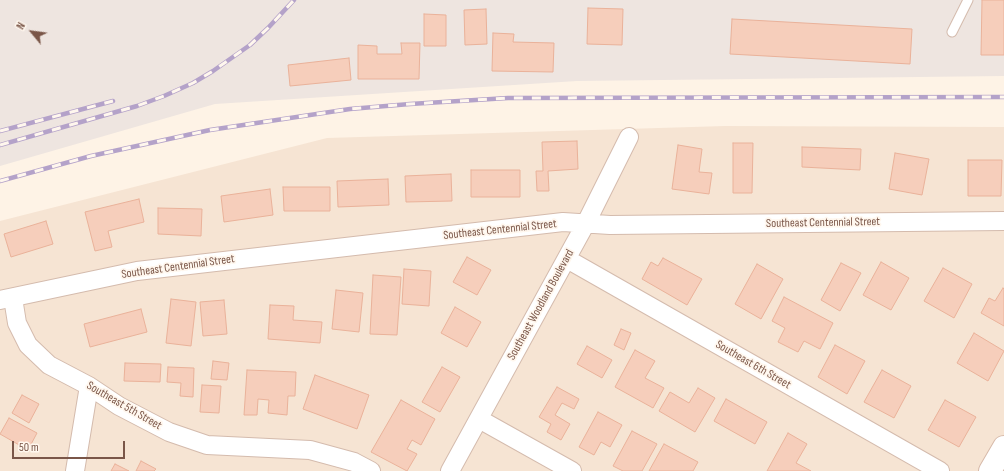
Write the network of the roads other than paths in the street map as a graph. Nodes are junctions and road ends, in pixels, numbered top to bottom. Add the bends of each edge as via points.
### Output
1 (968, 0) edge
2 (952, 32) dead end
3 (629, 137) dead end
4 (1004, 221) edge
5 (586, 223) junction
6 (567, 259) junction
7 (7, 299) edge
8 (89, 386) junction
9 (478, 419) junction
10 (1004, 447) edge
11 (74, 471) edge
12 (371, 471) edge
13 (450, 471) edge
14 (572, 471) edge
15 (940, 471) edge
16 (990, 471) edge

1 - 2 lane
3 - 5 street, Southeast Woodland Boulevard
4 - 5 street, Southeast Centennial Street via 610,225
5 - 6 street, Southeast Woodland Boulevard
5 - 7 street, Southeast Centennial Street via 563,222 137,271
6 - 9 street, Southeast Woodland Boulevard
6 - 15 street, Southeast 6th Street
7 - 8 street, Southeast 5th Street via 28,345 49,365
8 - 11 street
8 - 12 street, Southeast 5th Street via 119,406 169,432 207,445 310,450 354,462
9 - 13 street, Southeast Woodland Boulevard
9 - 14 street
10 - 16 street

